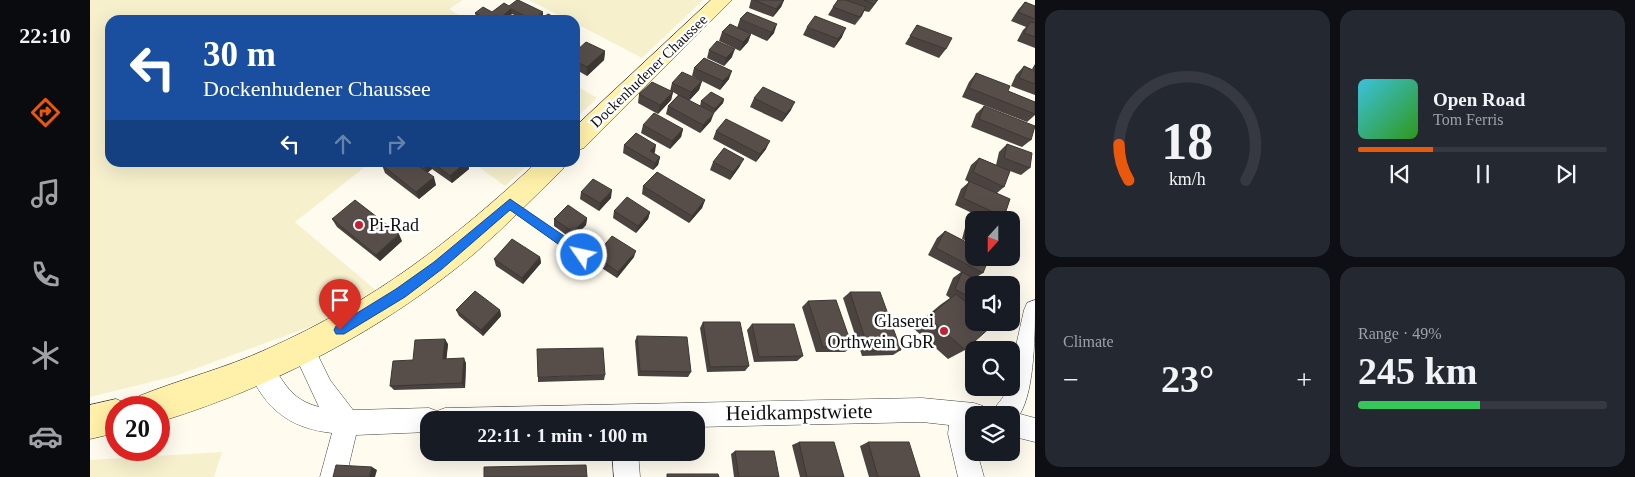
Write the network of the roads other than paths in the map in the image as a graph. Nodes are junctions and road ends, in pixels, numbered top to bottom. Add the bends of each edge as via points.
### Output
1 (722, 0) edge
2 (580, 137) edge
3 (549, 167) edge
4 (510, 204) junction
5 (582, 255) dead end
6 (1035, 310) edge
7 (303, 349) junction
8 (260, 369) junction
9 (170, 401) edge
10 (1011, 406) edge
11 (965, 414) edge
12 (705, 416) edge
13 (105, 419) edge
14 (420, 420) edge
15 (90, 422) edge
16 (347, 422) junction
17 (965, 422) edge
18 (1020, 426) edge
19 (1035, 430) edge
20 (965, 454) edge
21 (626, 461) edge
22 (967, 461) edge
23 (332, 477) edge
24 (627, 477) edge
25 (971, 477) edge

1 - 2 main road, Dockenhudener Chaussee
3 - 4 main road
4 - 5 lane
4 - 7 main road via 401,293
6 - 10 street via 1016,400
7 - 8 main road
7 - 16 street via 323,394
8 - 9 main road
8 - 16 street via 291,409 306,417
11 - 12 street, Heidkampstwiete via 922,410
13 - 15 main road
14 - 16 street
16 - 23 street
17 - 20 street via 960,434
18 - 19 street
21 - 24 street
22 - 25 street

